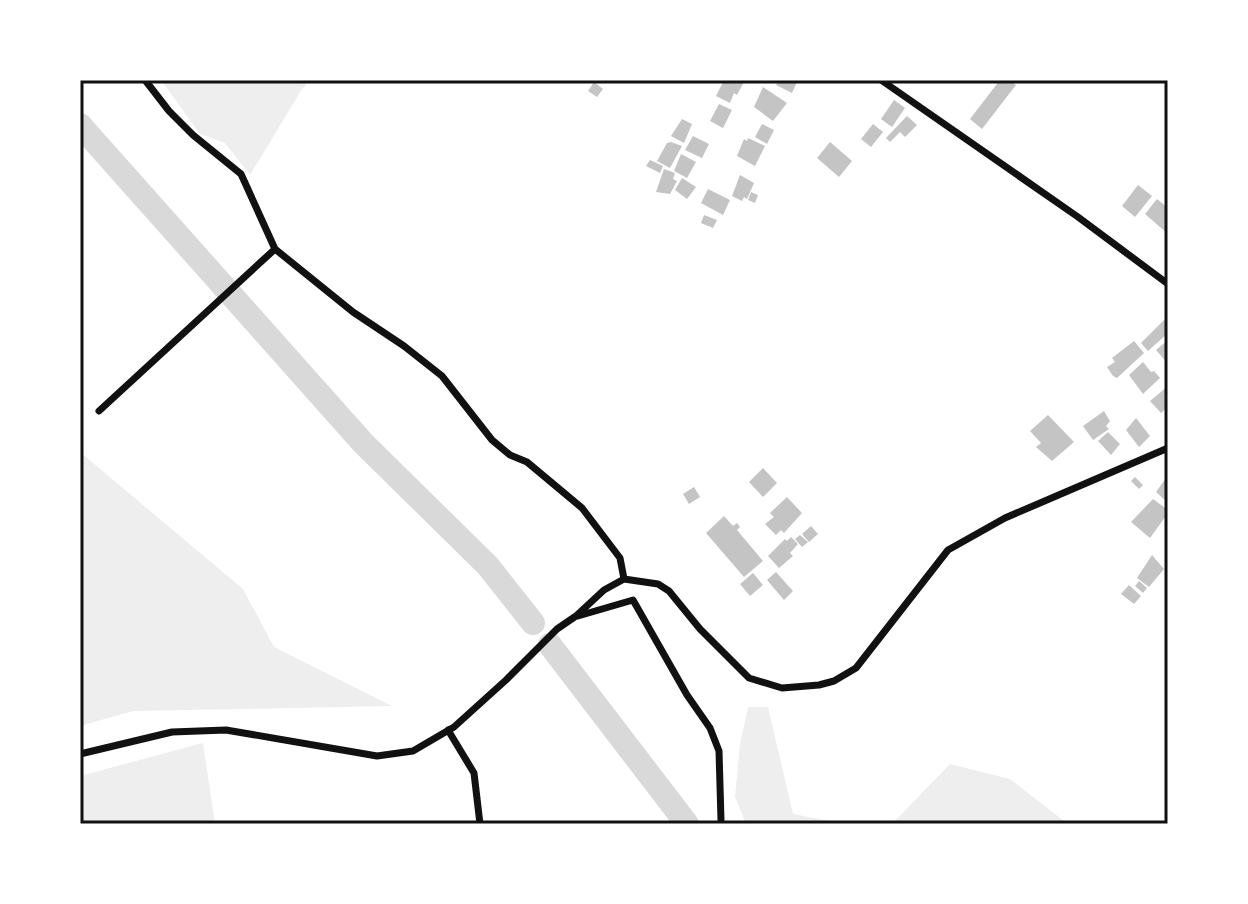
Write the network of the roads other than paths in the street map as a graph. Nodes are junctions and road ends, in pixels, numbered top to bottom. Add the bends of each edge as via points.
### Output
1 (145, 80) edge
2 (881, 80) edge
3 (275, 249) junction
4 (1168, 284) edge
5 (99, 411) dead end
6 (1168, 448) edge
7 (624, 579) junction
8 (576, 616) junction
9 (448, 730) junction
10 (80, 754) edge
11 (721, 820) dead end
12 (480, 824) edge

1 - 3 street via 193,135 241,174
2 - 4 street
3 - 5 street
3 - 7 street via 442,376 492,440 582,508 620,558
6 - 7 street via 1005,518 948,550 856,668 819,685 782,688 749,678 669,591
7 - 8 street
8 - 9 street
8 - 11 street via 633,600 710,728 719,751
9 - 10 street via 413,751 386,756 226,730 172,732
9 - 12 street via 474,773

